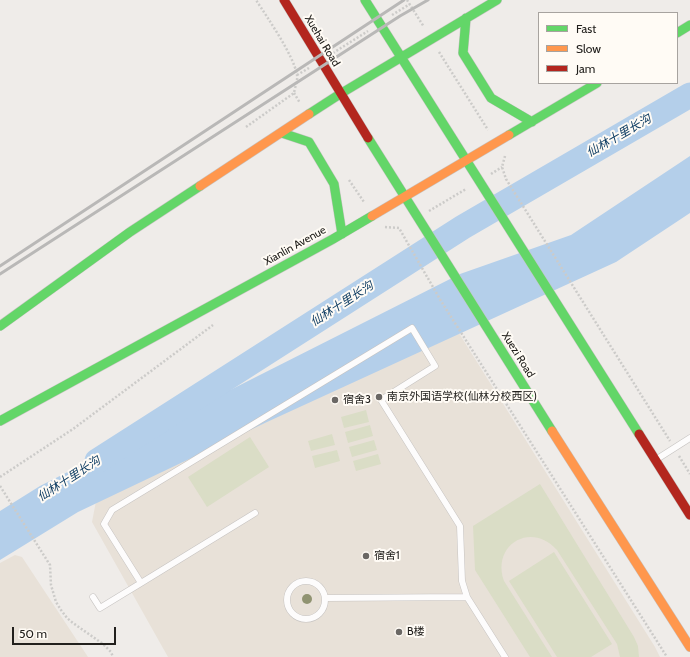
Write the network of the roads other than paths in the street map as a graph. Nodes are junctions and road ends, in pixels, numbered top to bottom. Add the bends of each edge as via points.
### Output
1 (284, 0) edge
2 (366, 0) edge
3 (497, 0) edge
4 (466, 18) junction
5 (690, 25) edge
6 (678, 32) edge
7 (401, 57) junction
8 (596, 84) edge
9 (340, 94) junction
10 (532, 122) junction
11 (282, 133) junction
12 (466, 161) junction
13 (404, 198) junction
14 (342, 234) junction
15 (0, 326) edge
16 (0, 421) edge
17 (690, 438) edge
18 (655, 460) junction
19 (255, 513) dead end
20 (690, 515) edge
21 (141, 583) junction
22 (93, 597) dead end
23 (467, 597) junction
24 (325, 598) junction
25 (690, 647) edge
26 (504, 657) edge

1 - 9 main road, Xuehai Road
2 - 7 main road
3 - 4 main road
4 - 7 main road
4 - 10 main road via 463,53 491,98
5 - 6 main road
7 - 9 main road
7 - 12 main road
8 - 10 main road, Xianlin Avenue
9 - 11 main road
9 - 13 main road, Xuezi Road
10 - 12 main road, Xianlin Avenue
11 - 14 main road via 309,142 334,184
11 - 15 main road via 130,232
12 - 13 main road, Xianlin Avenue
12 - 18 main road
13 - 14 main road, Xianlin Avenue
13 - 25 main road, Xuezi Road
14 - 16 main road, Xianlin Avenue
17 - 18 lane
18 - 20 main road
19 - 21 lane
21 - 22 lane via 100,608
21 - 23 lane via 104,524 112,510 412,328 435,366 381,400 460,526 462,582
23 - 24 lane
23 - 26 lane
24 - 24 lane via 320,587 304,581 290,591 287,602 296,616 308,619 323,610

